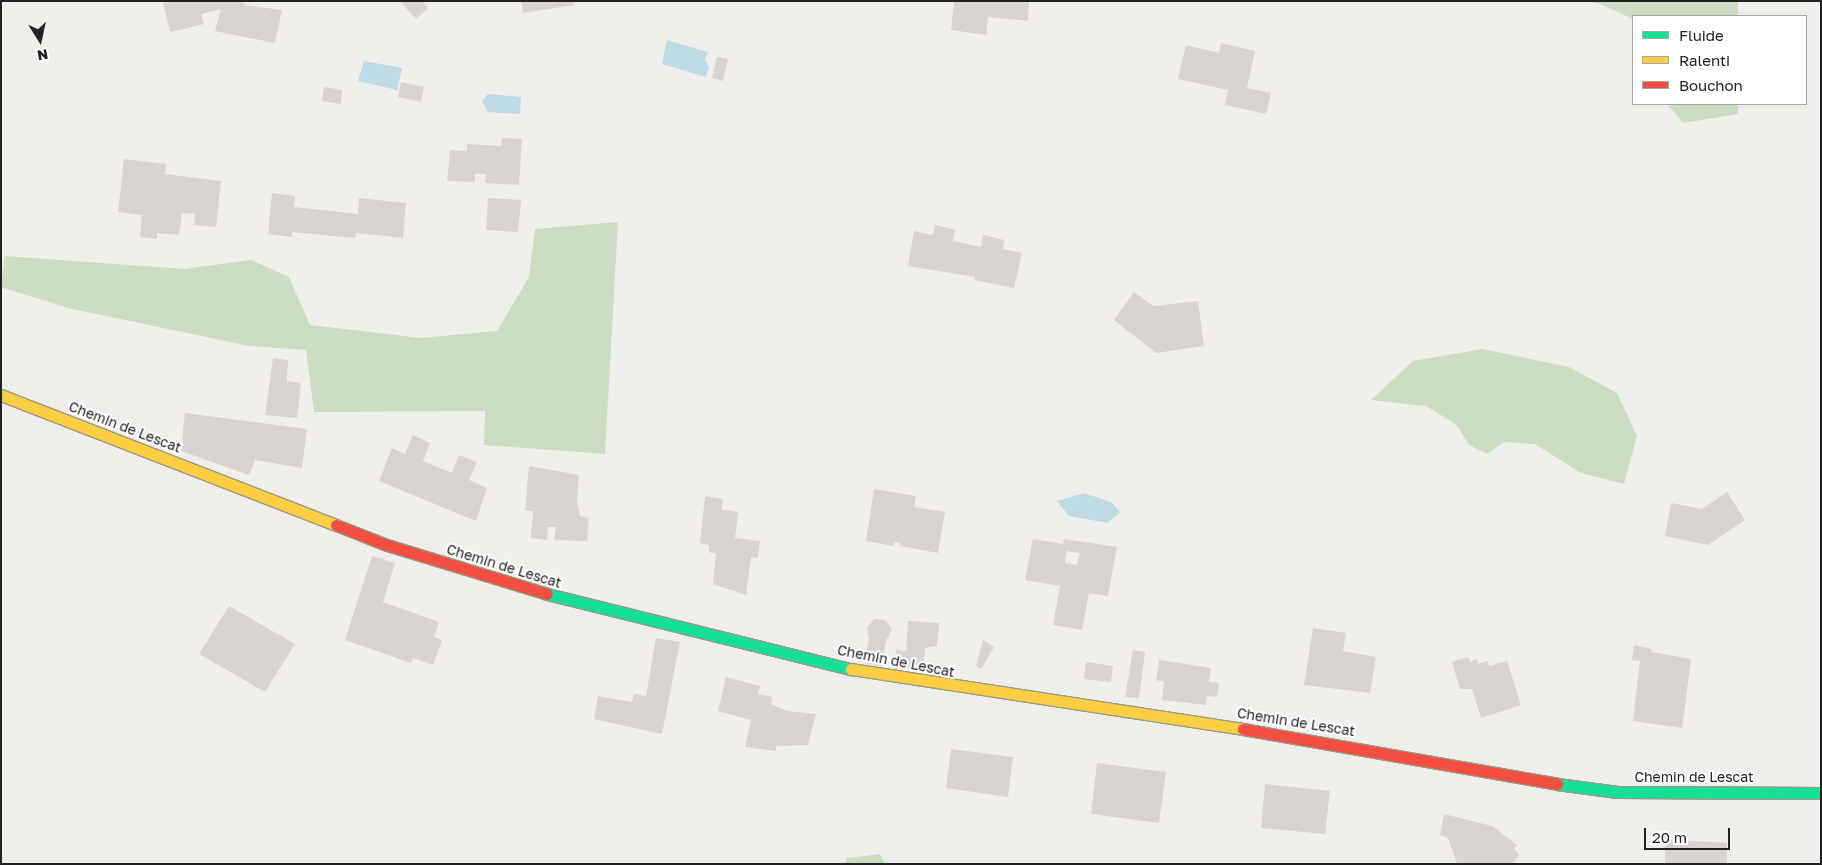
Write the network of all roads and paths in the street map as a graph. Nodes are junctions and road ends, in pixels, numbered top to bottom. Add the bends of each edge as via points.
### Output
1 (1, 395) edge
2 (1821, 793) edge

1 - 2 street, Chemin de Lescat via 387,544 512,586 866,673 1264,732 1578,788 1617,792

